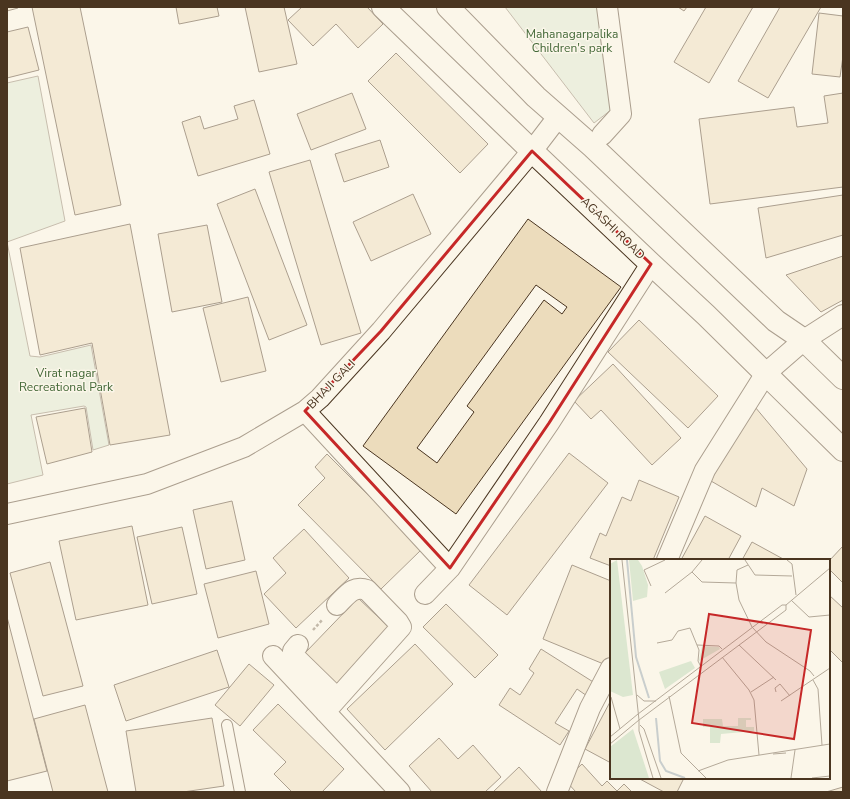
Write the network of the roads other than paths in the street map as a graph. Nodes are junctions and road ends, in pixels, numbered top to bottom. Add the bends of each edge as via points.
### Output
1 (383, 7) edge
2 (448, 7) edge
3 (608, 7) edge
4 (558, 117) junction
5 (602, 135) dead end
6 (532, 151) junction
7 (651, 264) junction
8 (843, 315) edge
9 (804, 340) junction
10 (766, 373) junction
11 (843, 378) edge
12 (305, 411) junction
13 (843, 450) edge
14 (7, 514) edge
15 (667, 559) edge
16 (450, 568) junction
17 (425, 594) dead end
18 (337, 605) road end
19 (298, 645) road end
20 (273, 656) dead end
21 (610, 670) edge
22 (331, 705) junction
23 (227, 725) dead end
24 (240, 792) edge
25 (400, 792) edge
26 (557, 792) edge

1 - 6 street, AGASHI ROAD
2 - 4 street
3 - 5 street via 621,114
4 - 6 street, BHAJI GALI
4 - 9 street via 593,147 776,321
6 - 7 street, AGASHI ROAD
6 - 12 street, BHAJI GALI via 381,331
7 - 10 street, AGASHI ROAD
7 - 16 street via 549,423
8 - 9 street
9 - 10 street
9 - 11 street
10 - 13 street, AGASHI ROAD
10 - 15 street via 706,470
12 - 14 street, BHAJI GALI via 244,447 148,484
12 - 16 street
16 - 17 street
18 - 22 street via 353,589 362,588 367,590 401,627
19 - 22 street via 293,651 295,657
20 - 22 street
21 - 26 street via 590,708
22 - 25 street
23 - 24 lane

